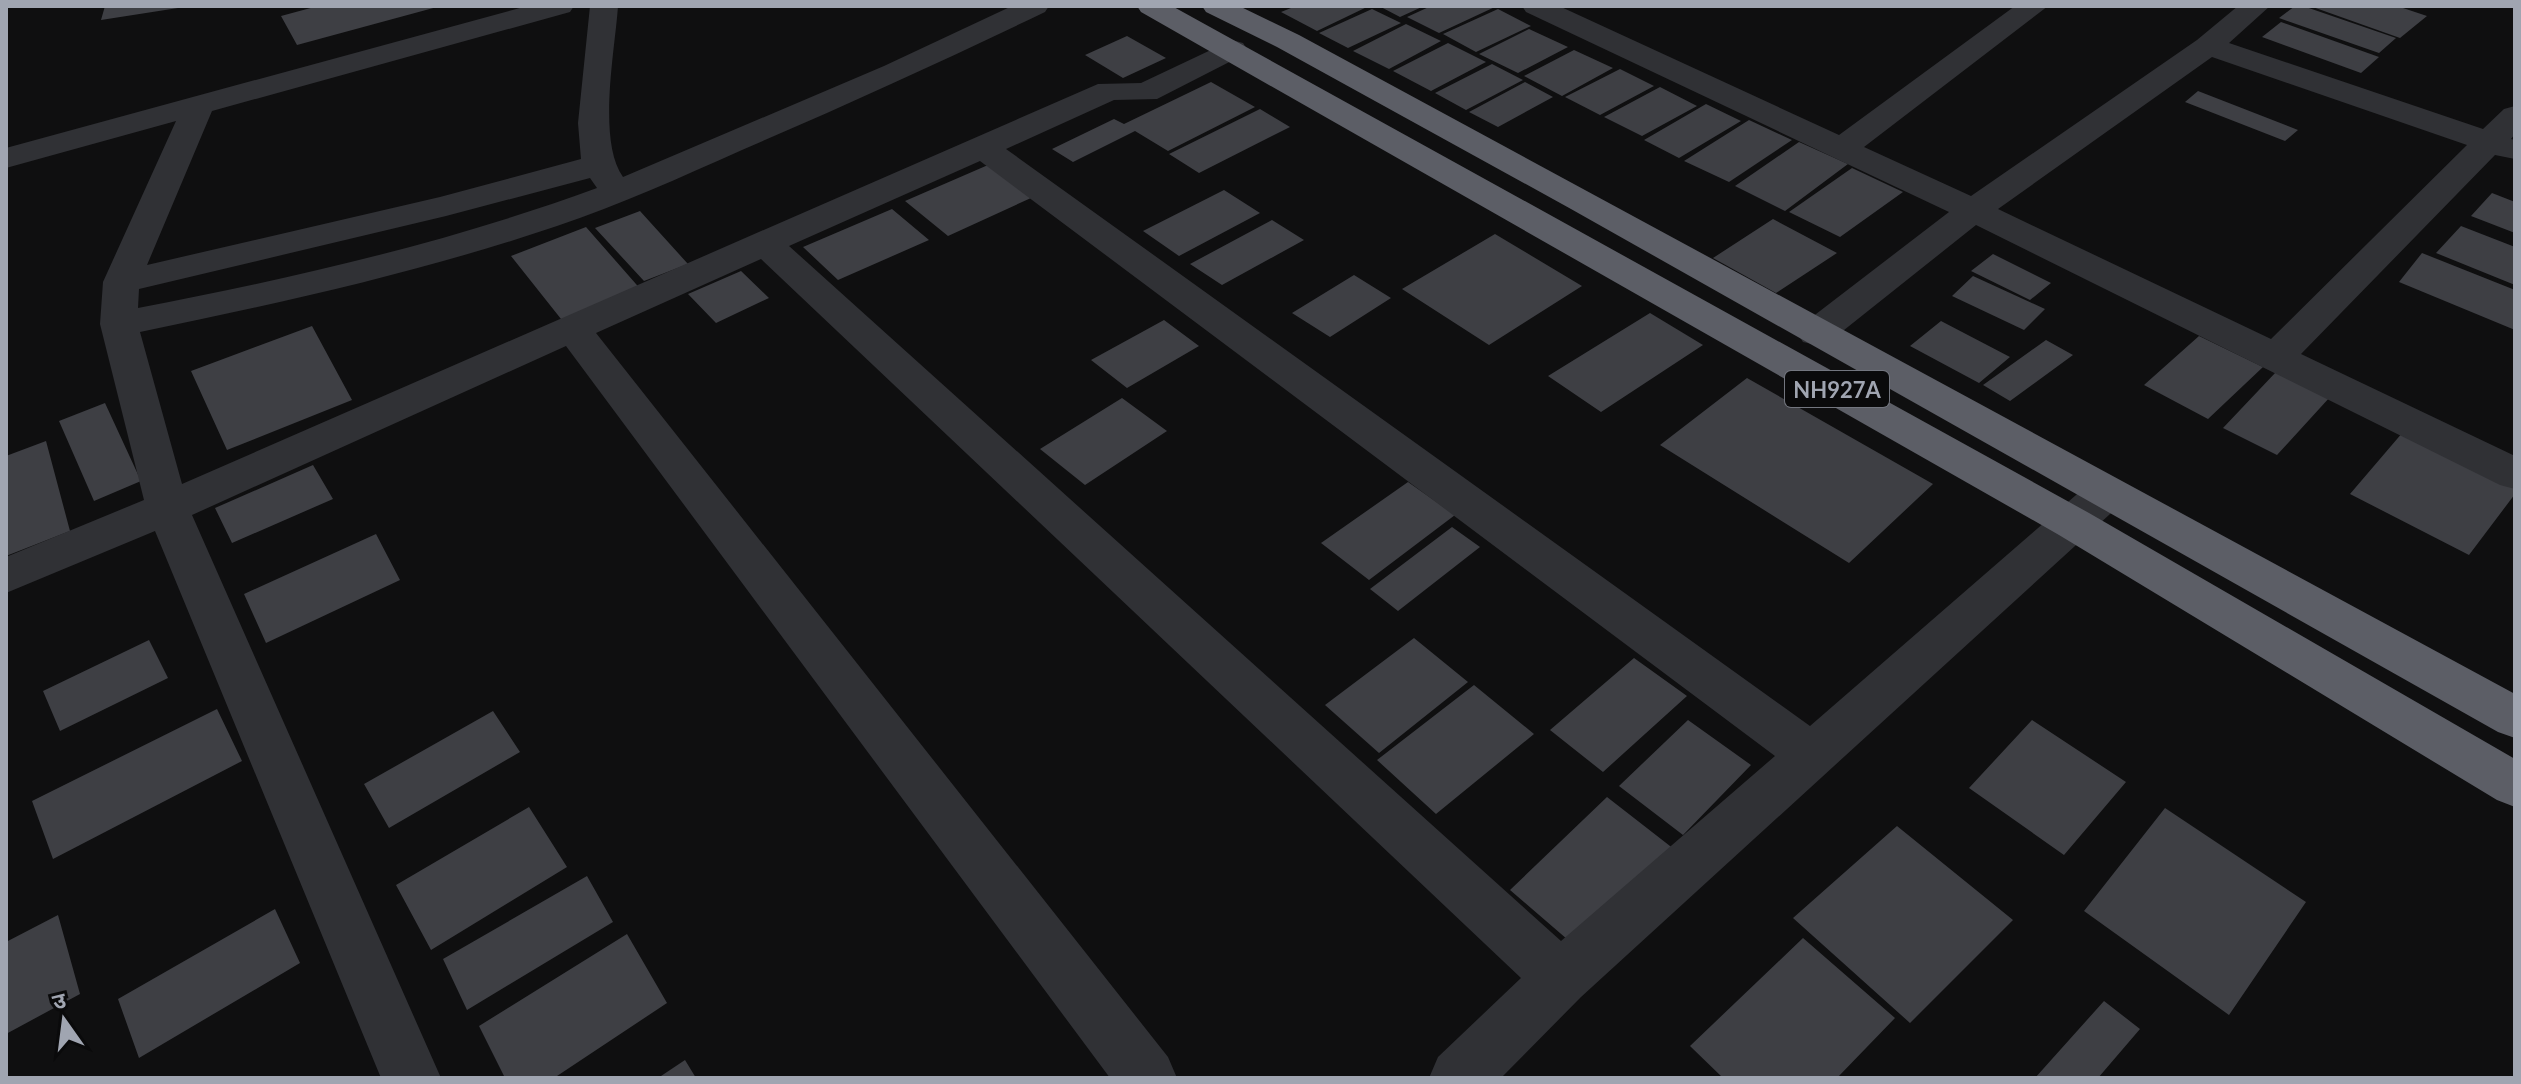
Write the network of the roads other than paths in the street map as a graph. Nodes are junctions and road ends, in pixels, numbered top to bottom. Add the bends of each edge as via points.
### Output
1 (604, 6) edge
2 (1035, 6) edge
3 (1151, 6) edge
4 (1216, 6) edge
5 (1536, 6) edge
6 (2034, 6) edge
7 (2256, 6) edge
8 (542, 8) edge
9 (2208, 46) junction
10 (1232, 49) junction
11 (199, 105) junction
12 (2515, 116) edge
13 (2502, 146) edge
14 (982, 147) junction
15 (1842, 148) junction
16 (6, 158) edge
17 (607, 179) junction
18 (1973, 210) junction
19 (765, 243) junction
20 (121, 282) junction
21 (119, 324) junction
22 (573, 329) junction
23 (1816, 333) junction
24 (2274, 359) junction
25 (2515, 474) edge
26 (167, 508) junction
27 (2090, 508) junction
28 (6, 576) edge
29 (2515, 718) edge
30 (1813, 756) junction
31 (2515, 785) edge
32 (1561, 978) junction
33 (411, 1078) edge
34 (1147, 1078) edge
35 (1459, 1078) edge

1 - 17 street via 594,123
2 - 17 street via 895,72
3 - 10 highway, NH927A
4 - 23 highway, NH927A
5 - 15 street
6 - 15 street
7 - 9 street
8 - 11 street
9 - 13 street
9 - 18 street
10 - 14 street via 1146,92 1109,91
10 - 27 highway, NH927A
11 - 16 street
11 - 20 street
12 - 13 street
13 - 24 street
14 - 19 street
14 - 30 street
15 - 18 street
17 - 20 street via 446,206
17 - 21 street via 547,218 432,254
18 - 23 street
18 - 24 street
19 - 22 street
19 - 32 street
20 - 21 street
21 - 26 street
22 - 26 street
22 - 34 street
23 - 27 highway, NH927A
24 - 25 street
26 - 28 street
26 - 33 street
27 - 29 highway, NH927A
27 - 30 street
27 - 31 highway, NH927A
30 - 32 street
32 - 35 street

